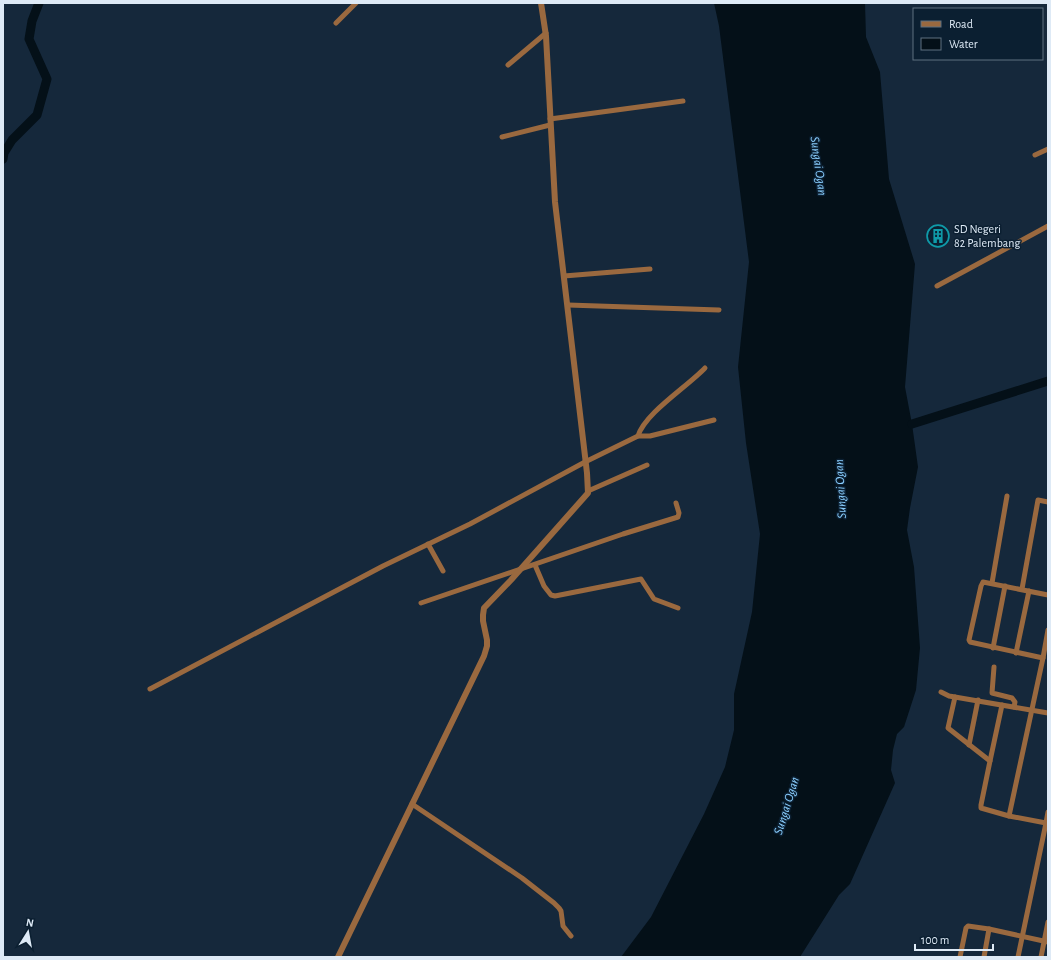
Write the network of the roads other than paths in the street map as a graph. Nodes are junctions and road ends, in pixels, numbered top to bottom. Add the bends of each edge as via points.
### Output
1 (356, 3) edge
2 (541, 3) edge
3 (336, 22) dead end
4 (546, 33) junction
5 (508, 65) dead end
6 (683, 101) dead end
7 (550, 122) junction
8 (502, 137) dead end
9 (1048, 148) edge
10 (1035, 155) dead end
11 (1048, 226) edge
12 (650, 269) dead end
13 (564, 276) junction
14 (937, 286) dead end
15 (568, 305) junction
16 (718, 310) dead end
17 (705, 368) dead end
18 (714, 420) dead end
19 (638, 436) junction
20 (585, 462) junction
21 (646, 465) dead end
22 (588, 489) junction
23 (1007, 496) dead end
24 (1048, 502) edge
25 (676, 503) dead end
26 (429, 546) junction
27 (535, 565) junction
28 (520, 570) junction
29 (443, 571) dead end
30 (992, 583) junction
31 (1005, 586) junction
32 (1022, 589) junction
33 (1029, 591) junction
34 (1048, 595) edge
35 (421, 603) dead end
36 (678, 608) dead end
37 (1048, 630) edge
38 (993, 648) junction
39 (1016, 653) junction
40 (1043, 658) junction
41 (994, 668) dead end
42 (150, 689) dead end
43 (941, 692) dead end
44 (955, 697) junction
45 (978, 700) junction
46 (1002, 705) junction
47 (1014, 707) junction
48 (1032, 710) junction
49 (1048, 713) edge
50 (969, 745) junction
51 (990, 761) junction
52 (412, 804) junction
53 (1048, 812) edge
54 (1009, 816) junction
55 (1047, 823) edge
56 (1048, 922) edge
57 (989, 929) junction
58 (571, 936) dead end
59 (1022, 936) junction
60 (1046, 941) edge
61 (338, 957) edge
62 (960, 957) edge
63 (984, 957) edge
64 (1018, 957) edge
65 (1041, 957) edge

1 - 3 street
2 - 4 street
4 - 5 street
4 - 7 street
6 - 7 street
7 - 8 street
7 - 13 street via 555,202
9 - 10 street
11 - 14 street
12 - 13 street
13 - 15 street
15 - 16 street
15 - 20 street
17 - 19 street via 642,426
18 - 19 street via 650,436
19 - 20 street
20 - 22 street
20 - 26 street
21 - 22 street
22 - 28 street via 588,493
23 - 30 street
24 - 32 street via 1038,500
25 - 27 street via 680,513 678,517
26 - 29 street
26 - 42 street via 383,566
27 - 28 street
27 - 36 street via 551,595 641,580 654,599
28 - 35 street
28 - 52 street via 484,608 482,615 487,640 485,652
30 - 31 street
30 - 38 street via 983,582 981,586 969,640
31 - 32 street
31 - 38 street
32 - 33 street
33 - 34 street
33 - 39 street
37 - 40 street
38 - 39 street
39 - 40 street
40 - 48 street
41 - 47 street via 992,693 1012,698 1015,702
43 - 44 street
44 - 45 street
44 - 50 street via 948,728
45 - 46 street
45 - 50 street
46 - 47 street
46 - 51 street
47 - 48 street
48 - 49 street
48 - 54 street
50 - 51 street
51 - 54 street via 981,808
52 - 58 street via 549,899 559,908 563,926
52 - 61 street
53 - 55 street
54 - 55 street
55 - 59 street
56 - 60 street
57 - 59 street
57 - 62 street via 967,927
57 - 63 street
59 - 60 street
59 - 64 street
60 - 65 street

